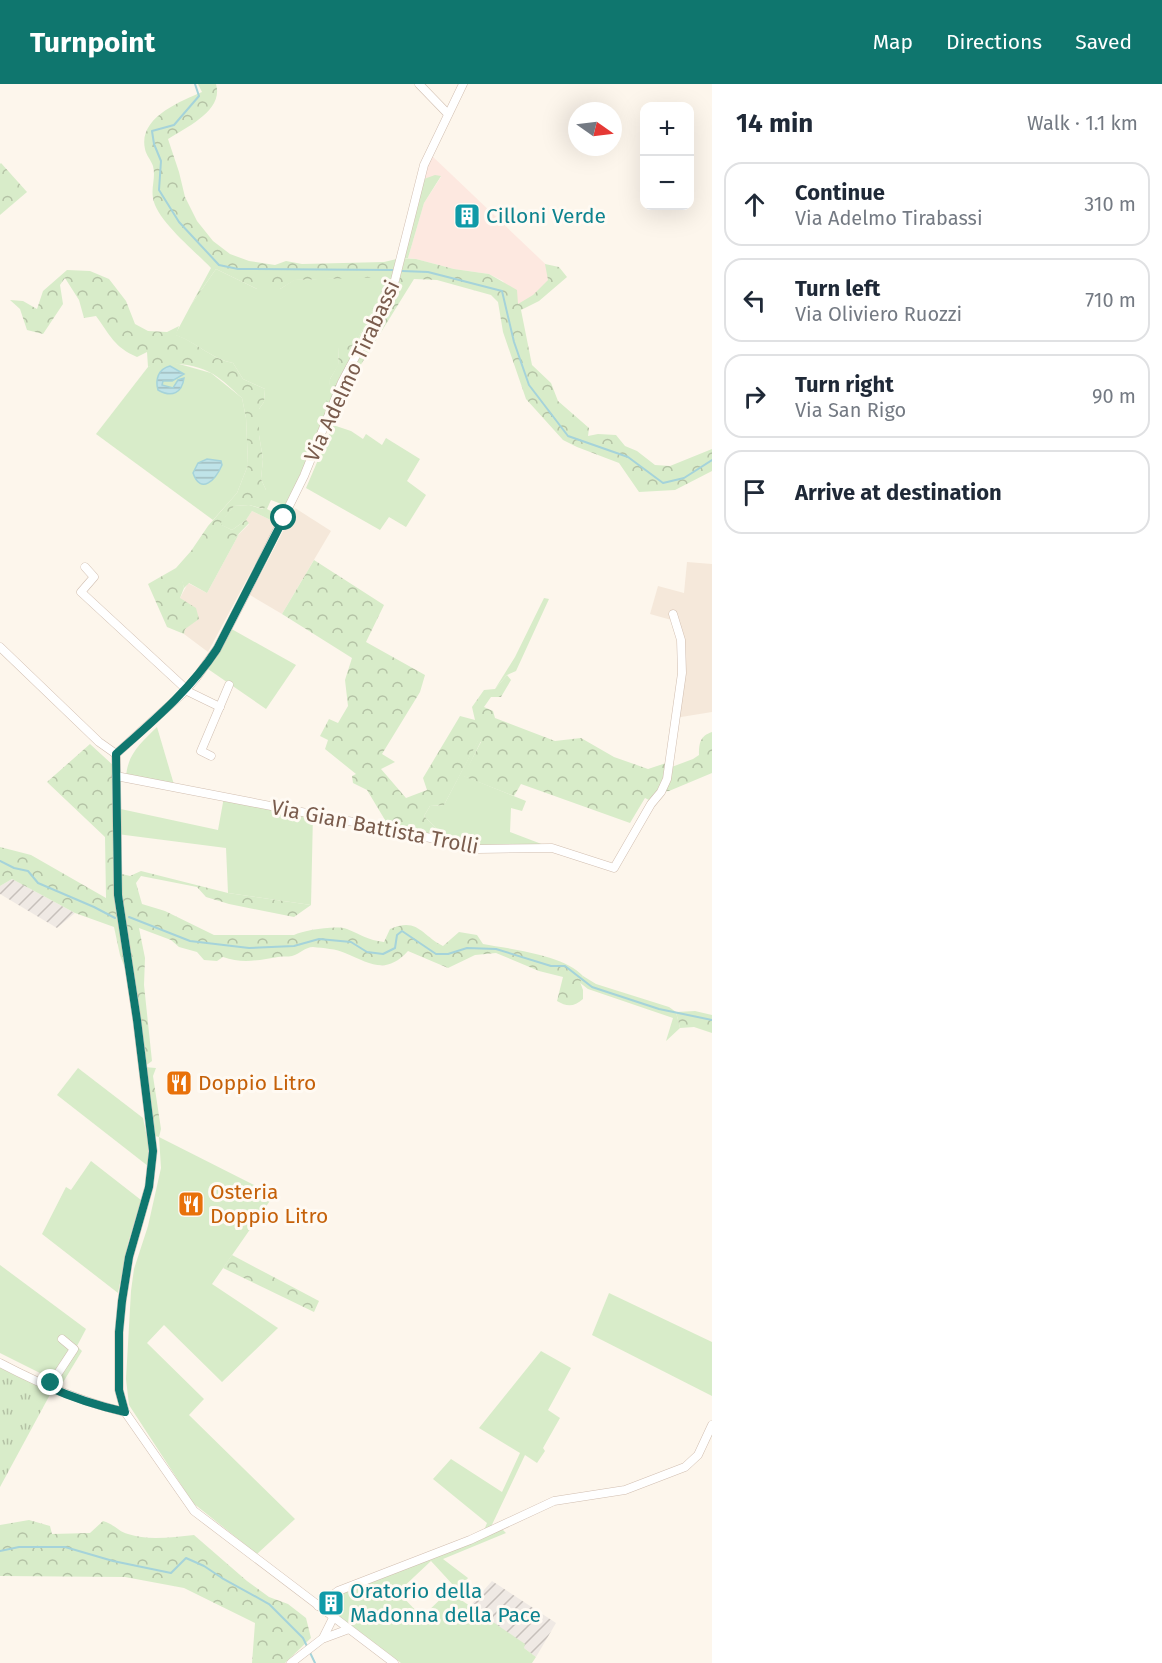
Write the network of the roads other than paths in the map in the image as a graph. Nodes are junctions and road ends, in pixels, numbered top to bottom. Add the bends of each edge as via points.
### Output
1 (419, 84) edge
2 (463, 84) edge
3 (448, 114) junction
4 (85, 567) dead end
5 (673, 614) dead end
6 (0, 647) edge
7 (229, 686) dead end
8 (186, 690) junction
9 (220, 707) junction
10 (116, 754) junction
11 (211, 756) dead end
12 (116, 776) junction
13 (62, 1339) dead end
14 (0, 1363) edge
15 (49, 1387) junction
16 (125, 1412) junction
17 (712, 1425) edge
18 (318, 1606) junction
19 (333, 1617) junction
20 (349, 1629) junction
21 (322, 1639) junction
22 (291, 1663) edge
23 (394, 1663) edge

1 - 3 street
2 - 3 street, Via Adelmo Tirabassi
3 - 8 street, Via Adelmo Tirabassi via 421,176 394,284 342,382 304,476 217,649
4 - 8 street via 94,577 81,592
5 - 12 street, Via Gian Battista Trolli via 681,640 682,673 667,779 614,868 552,848 478,849
6 - 10 street
7 - 9 street
8 - 9 street
8 - 10 street, Via Adelmo Tirabassi
9 - 11 street via 201,751
10 - 12 street
12 - 16 street via 118,895 153,1151 151,1178 129,1257 122,1301 119,1390
13 - 15 street via 74,1349
14 - 15 street
15 - 16 street
16 - 18 street via 194,1511
17 - 18 street via 698,1455 685,1467 625,1491 554,1501 470,1540 338,1592
18 - 19 street
19 - 20 street
19 - 21 street
20 - 21 street
20 - 23 street
21 - 22 street

